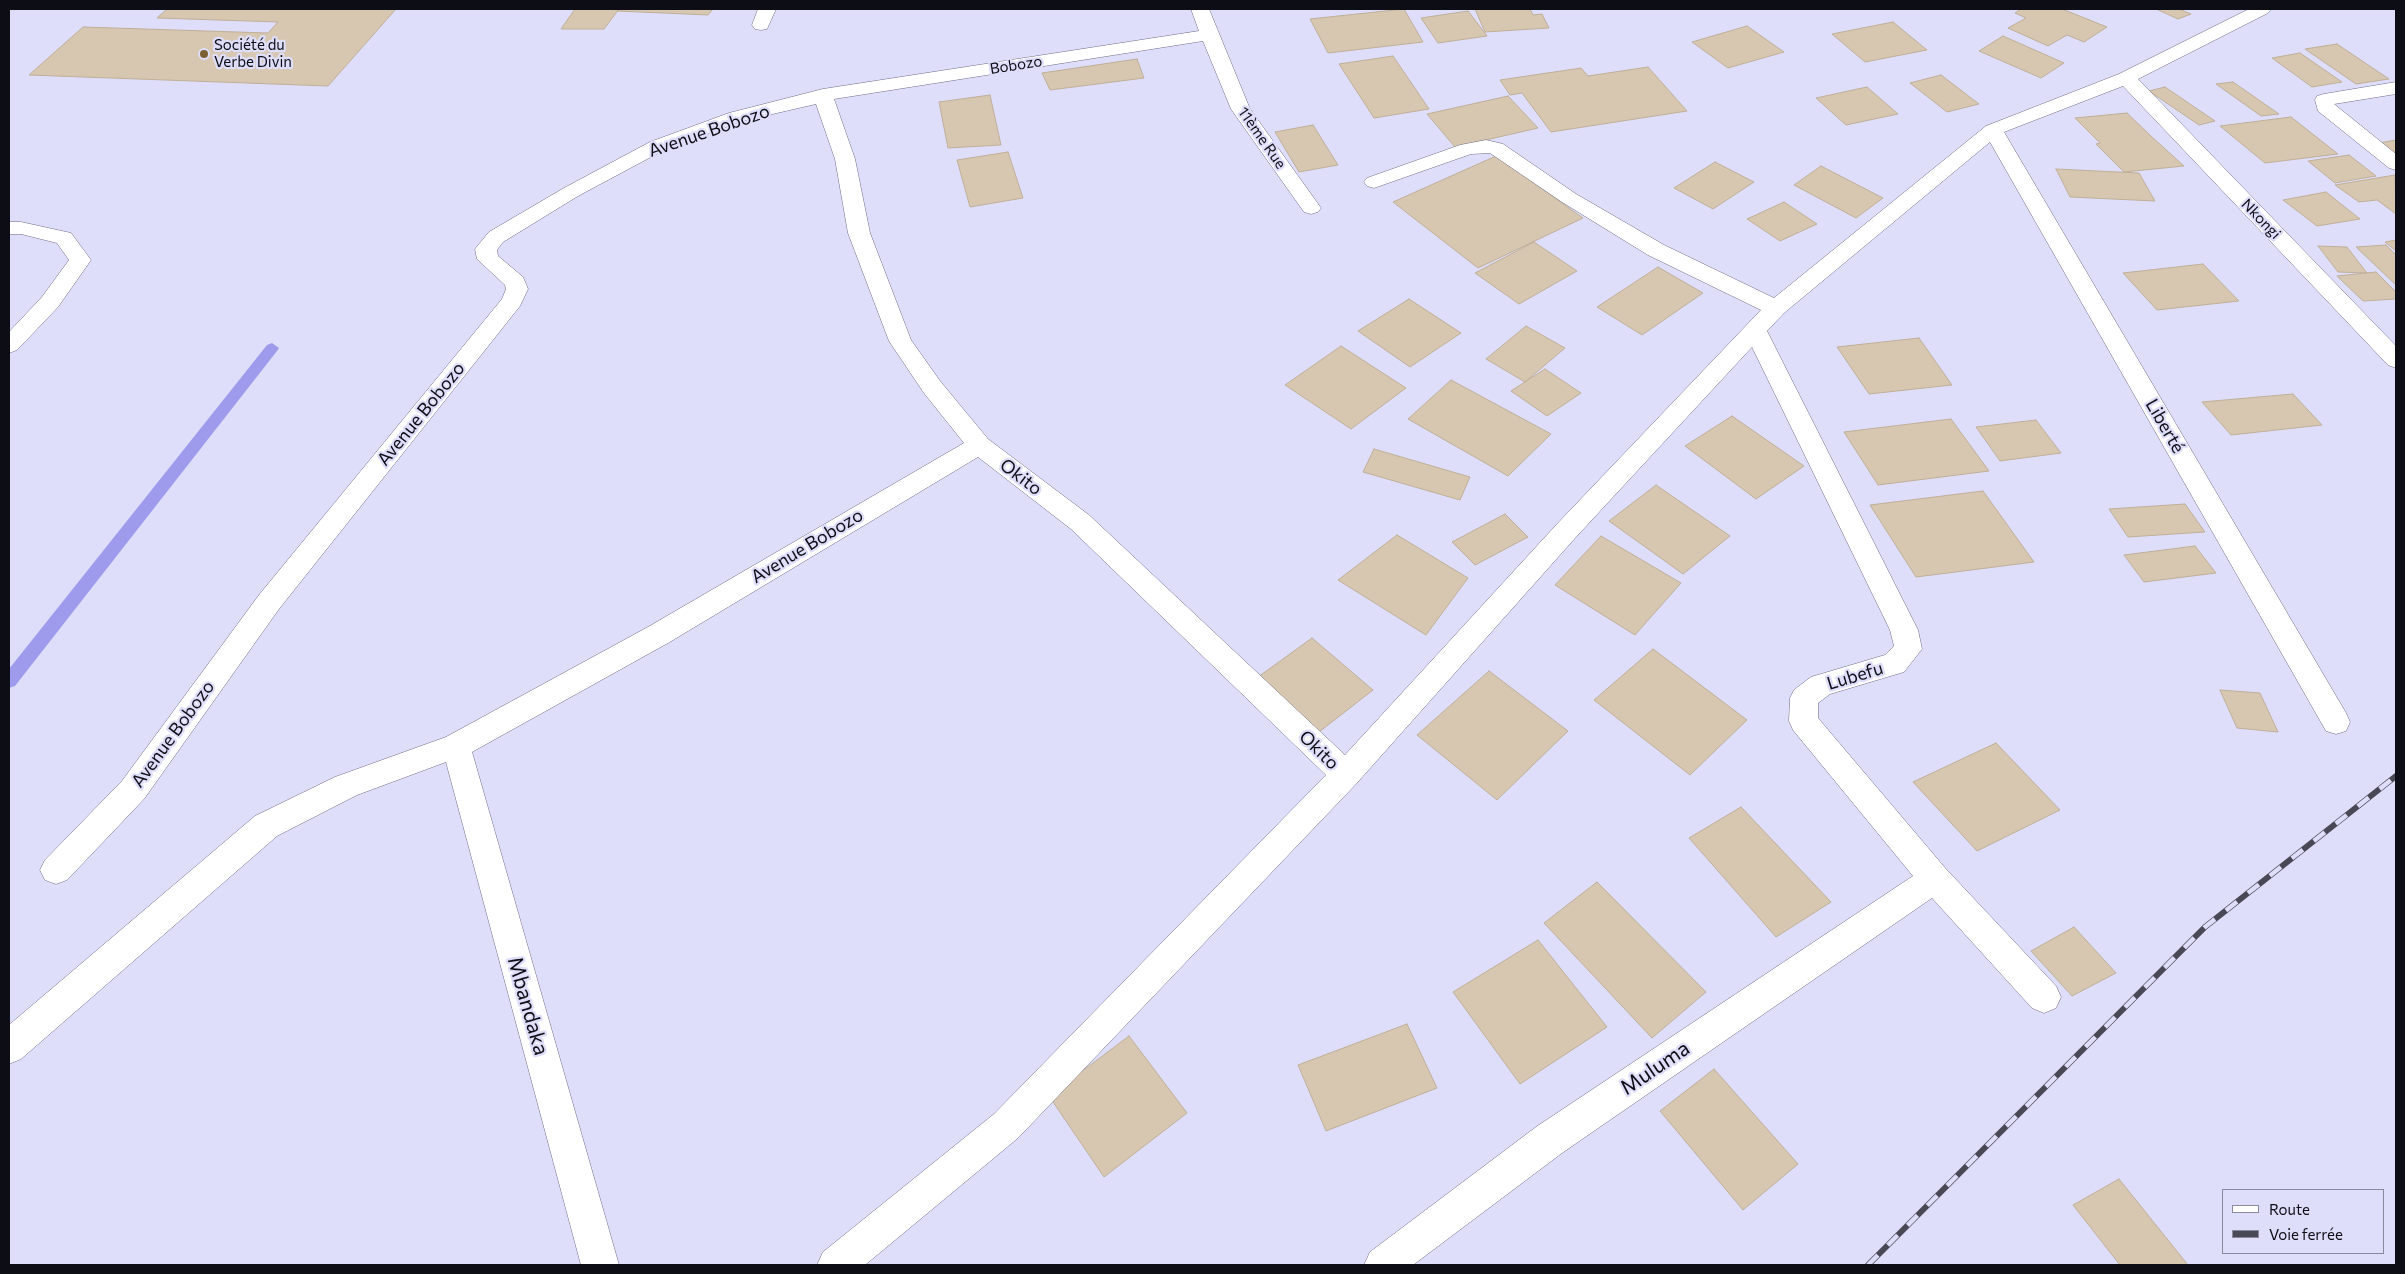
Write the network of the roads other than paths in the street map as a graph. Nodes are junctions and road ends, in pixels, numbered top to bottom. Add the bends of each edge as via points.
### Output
1 (1200, 9) edge
2 (2262, 9) edge
3 (1208, 35) junction
4 (2126, 78) junction
5 (2396, 88) edge
6 (823, 95) junction
7 (1993, 130) junction
8 (2396, 164) edge
9 (1374, 182) dead end
10 (1311, 208) dead end
11 (9, 228) edge
12 (1776, 308) junction
13 (1755, 330) junction
14 (9, 345) edge
15 (2396, 360) edge
16 (979, 445) junction
17 (2336, 722) dead end
18 (456, 746) junction
19 (1346, 775) junction
20 (56, 870) dead end
21 (1934, 879) junction
22 (2044, 997) dead end
23 (9, 1046) edge
24 (600, 1265) edge
25 (836, 1265) edge
26 (1383, 1265) edge

1 - 3 street, 11ème Rue
2 - 4 street
3 - 6 street, Bobozo
3 - 10 street, 11ème Rue via 1240,109
4 - 7 street
4 - 15 street, Nkongi
5 - 8 street via 2324,100 2325,107
6 - 16 street, Okito via 845,159 859,233 900,341 932,388
6 - 20 street, Avenue Bobozo via 736,117 657,146 496,237 486,249 488,259 515,282 517,289 512,301 269,602 133,790
7 - 12 street
7 - 17 street, Liberté
9 - 12 street via 1467,149 1496,148 1569,198 1656,250
11 - 14 street via 64,238 80,260 50,302
12 - 13 street
13 - 19 street via 1560,538
13 - 21 street, Lubefu via 1904,630 1908,648 1894,664 1821,684 1804,698 1803,722
16 - 18 street, Avenue Bobozo via 658,635
16 - 19 street, Okito via 1080,522
18 - 23 street, Avenue Bobozo via 346,786 266,826
18 - 24 street, Mbandaka
19 - 25 street via 1006,1126
21 - 22 street, Lubefu
21 - 26 street, Muluma via 1549,1140

